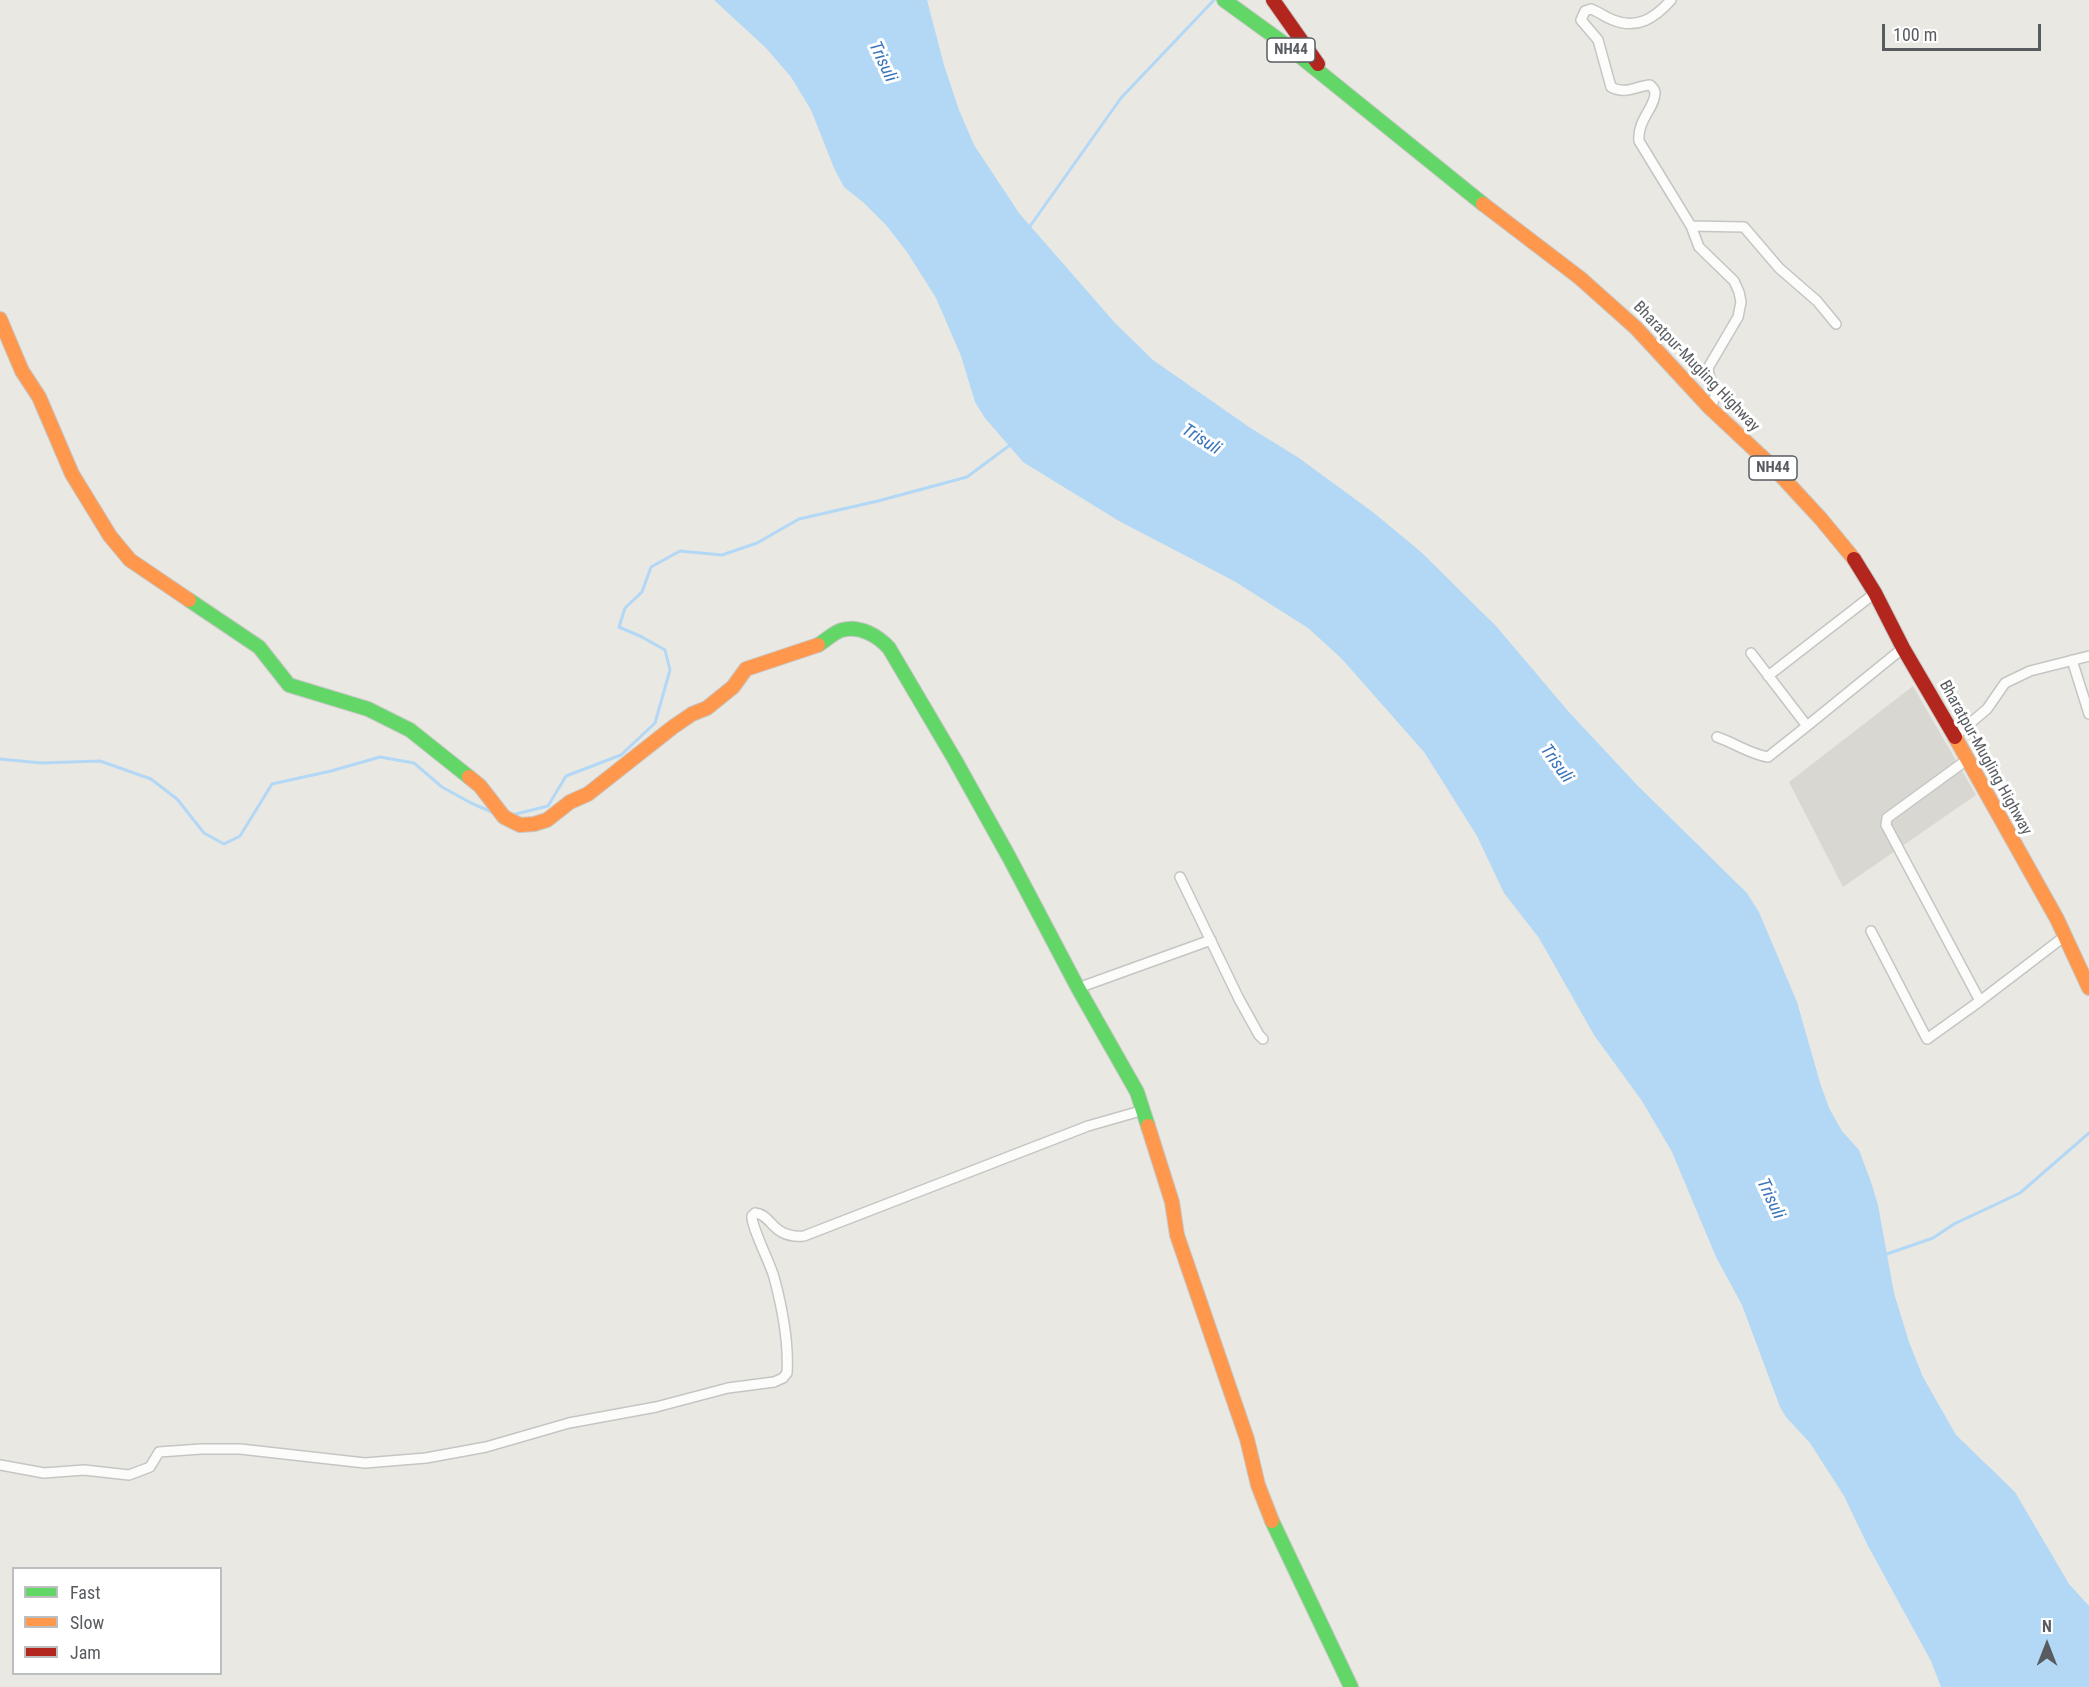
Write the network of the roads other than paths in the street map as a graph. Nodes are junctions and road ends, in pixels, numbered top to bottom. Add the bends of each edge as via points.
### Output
1 (1224, 0) edge
2 (1671, 0) edge
3 (1274, 1) edge
4 (1328, 79) junction
5 (1691, 226) junction
6 (0, 319) edge
7 (1836, 324) dead end
8 (1710, 408) junction
9 (1875, 593) junction
10 (1903, 648) junction
11 (1751, 653) dead end
12 (2089, 656) edge
13 (2072, 660) junction
14 (1768, 676) junction
15 (2089, 714) edge
16 (1807, 726) junction
17 (1955, 736) junction
18 (1717, 737) dead end
19 (1968, 759) junction
20 (1180, 877) dead end
21 (1871, 931) dead end
22 (2065, 936) junction
23 (1211, 940) junction
24 (2086, 971) edge
25 (1077, 988) junction
26 (2089, 988) edge
27 (1980, 1001) junction
28 (1263, 1039) dead end
29 (1144, 1110) junction
30 (0, 1465) edge
31 (1351, 1687) edge

1 - 4 main road, Bharatpur-Mugling Highway / NH44
2 - 5 street via 1648,20 1636,24 1613,20 1591,9 1585,11 1581,20 1598,40 1611,87 1619,91 1645,85 1654,88 1654,99 1638,132 1639,141
3 - 4 main road, Bharatpur-Mugling Highway / NH44
4 - 8 main road, Bharatpur-Mugling Highway / NH44 via 1588,285 1636,328
5 - 7 street via 1744,227
5 - 8 street via 1699,247 1734,282 1741,302 1732,330 1708,368 1716,393
6 - 25 main road via 72,474 110,536 130,560 259,647 289,685 368,709 410,730 480,786 504,817 520,825 547,820 588,794 673,727 734,687 746,669 814,648 841,630 855,629 881,639 955,760
8 - 9 main road, Bharatpur-Mugling Highway / NH44 via 1821,519 1852,556
9 - 10 main road, Bharatpur-Mugling Highway / NH44
9 - 14 street
10 - 16 street
10 - 17 main road, Bharatpur-Mugling Highway / NH44
11 - 14 street
12 - 13 street
13 - 15 street
13 - 17 street via 2030,671 2005,683 1987,709
14 - 16 street
16 - 18 street via 1768,757 1754,755
17 - 19 main road, Bharatpur-Mugling Highway / NH44
19 - 22 main road, Bharatpur-Mugling Highway / NH44
19 - 27 street via 1887,818 1886,825
20 - 23 street
21 - 27 street via 1927,1040
22 - 24 main road, Bharatpur-Mugling Highway / NH44
22 - 27 street
23 - 25 street
23 - 28 street
24 - 26 main road, Bharatpur-Mugling Highway / NH44
25 - 29 main road
29 - 30 street via 1088,1126 804,1236 781,1233 763,1215 755,1213 753,1225 774,1277 786,1340 787,1373 774,1382 728,1388 426,1458 365,1462 240,1449 201,1449 159,1452 150,1467 129,1475 84,1470 44,1473
29 - 31 main road via 1172,1202 1177,1235 1247,1439 1258,1485

